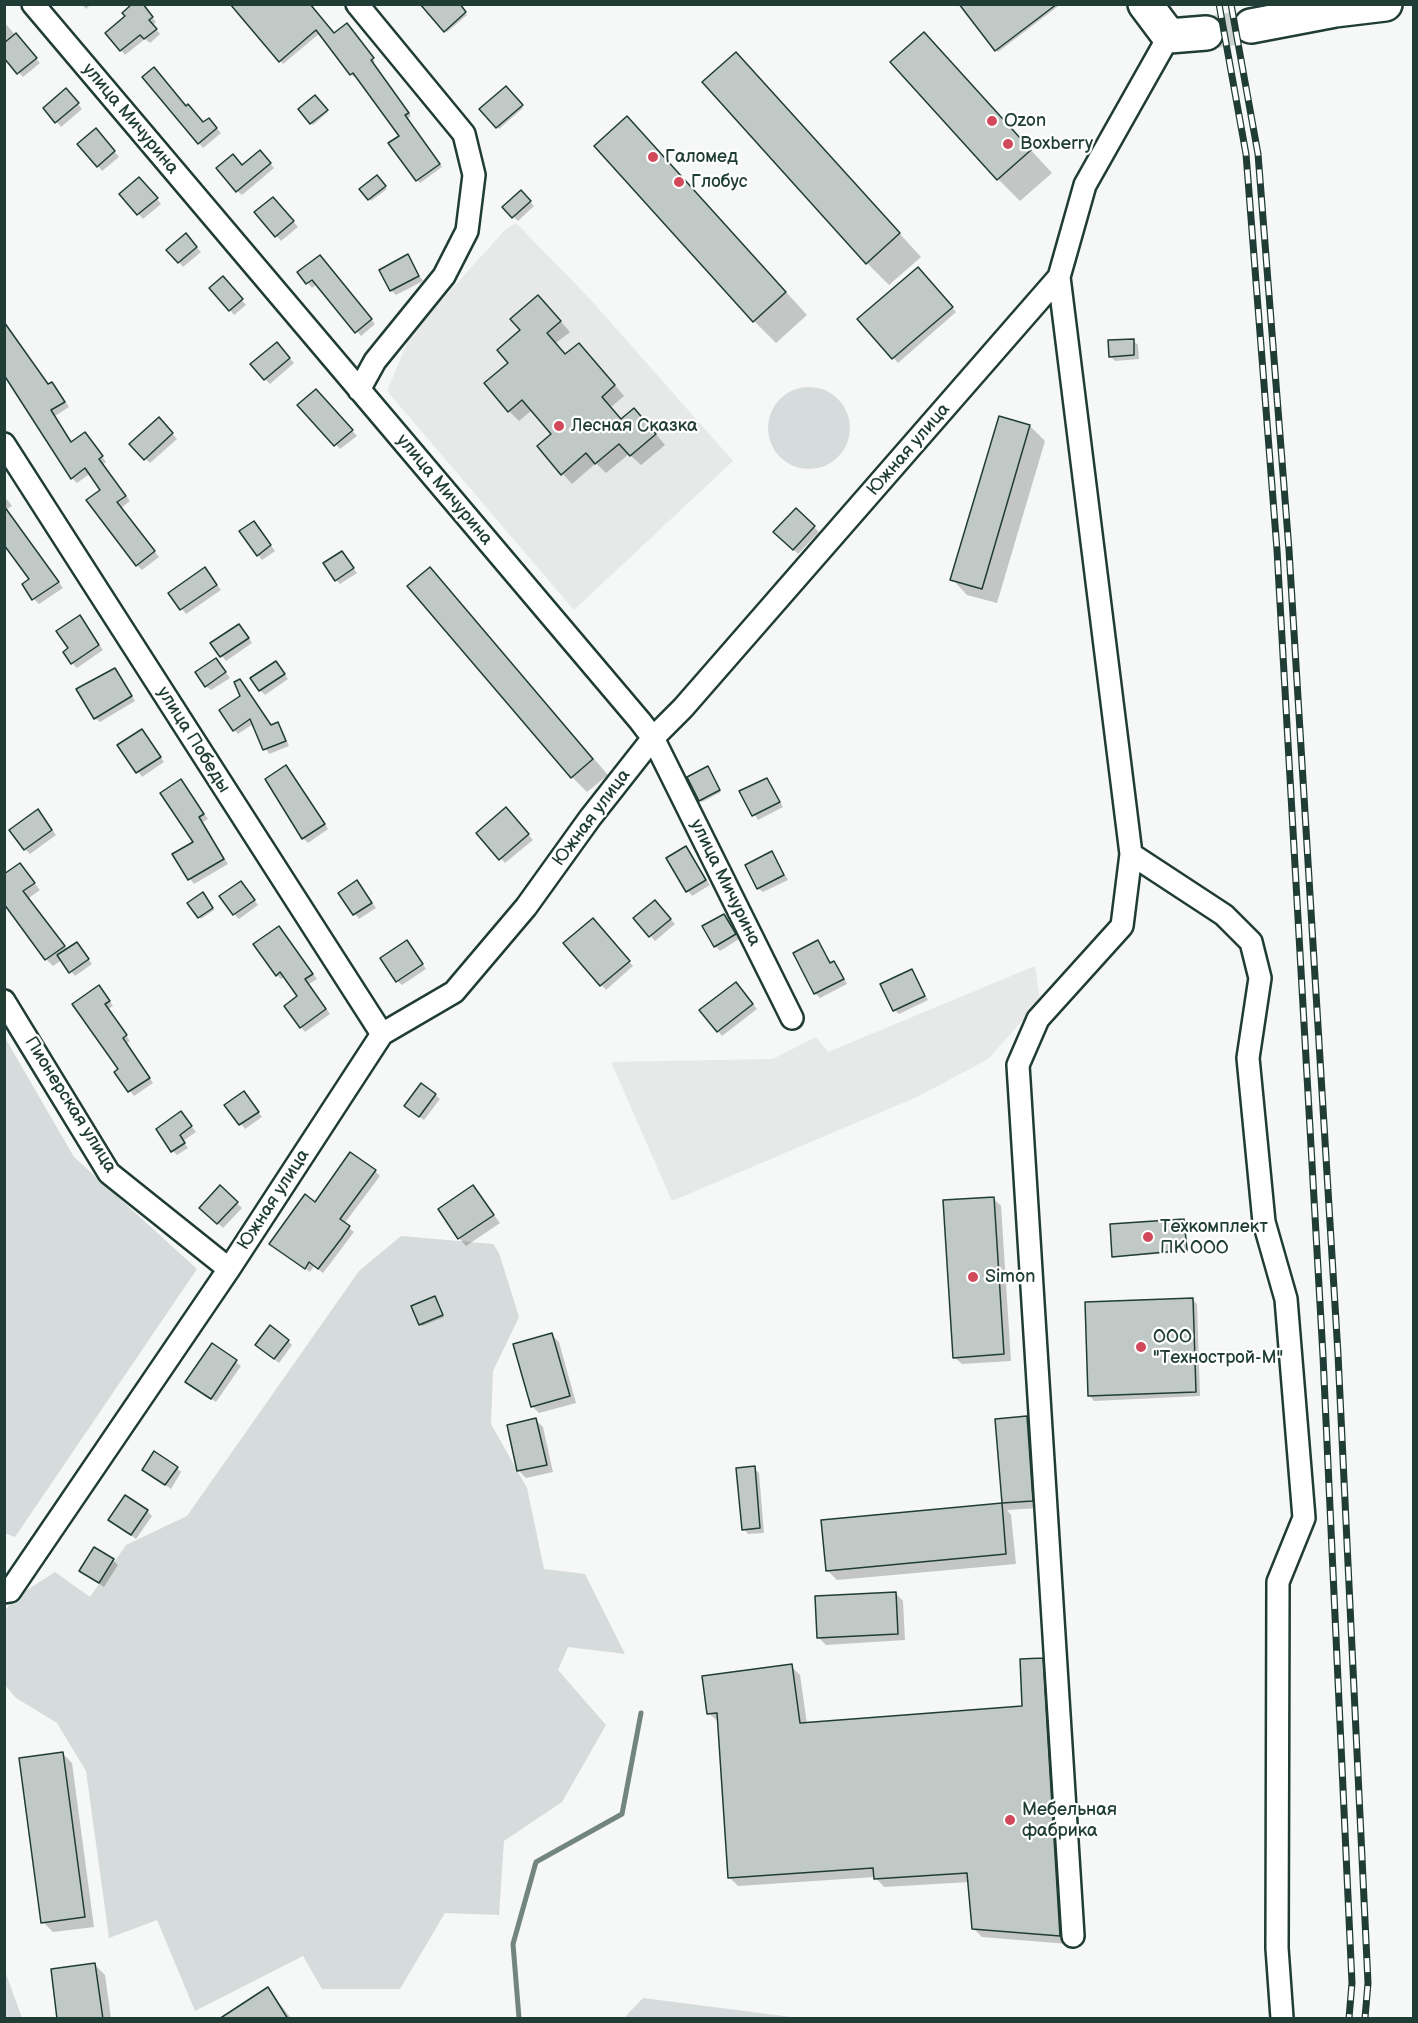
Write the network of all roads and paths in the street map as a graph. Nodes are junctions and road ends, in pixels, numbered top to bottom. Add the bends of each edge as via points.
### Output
1 (33, 4) edge
2 (357, 4) edge
3 (1145, 4) edge
4 (1385, 4) edge
5 (1251, 26) tunnel mouth
6 (1206, 33) tunnel mouth
7 (1169, 36) junction
8 (1059, 277) junction
9 (359, 390) junction
10 (4, 444) edge
11 (653, 738) junction
12 (1131, 854) junction
13 (4, 1001) edge
14 (792, 1018) dead end
15 (382, 1034) junction
16 (229, 1269) junction
17 (4, 1592) edge
18 (1073, 1936) dead end
19 (1282, 2019) edge

1 - 9 street, улица Мичурина
2 - 9 street via 464,134 474,175 467,231 444,276 375,361
3 - 7 main road
4 - 5 main road via 1335,9
6 - 7 main road
7 - 8 street, Южная улица via 1085,186
8 - 11 street, Южная улица via 711,677
8 - 12 street
9 - 11 street, улица Мичурина
10 - 15 street, улица Победы
11 - 14 street, улица Мичурина
11 - 15 street, Южная улица via 526,907 454,992
12 - 18 street via 1122,926 1038,1019 1017,1065
12 - 19 street via 1224,915 1251,942 1260,978 1248,1058 1264,1222 1286,1299 1304,1518 1278,1582 1277,1948
13 - 16 street, Пионерская улица via 109,1173
15 - 16 street, Южная улица
16 - 17 street, Южная улица via 10,1591

